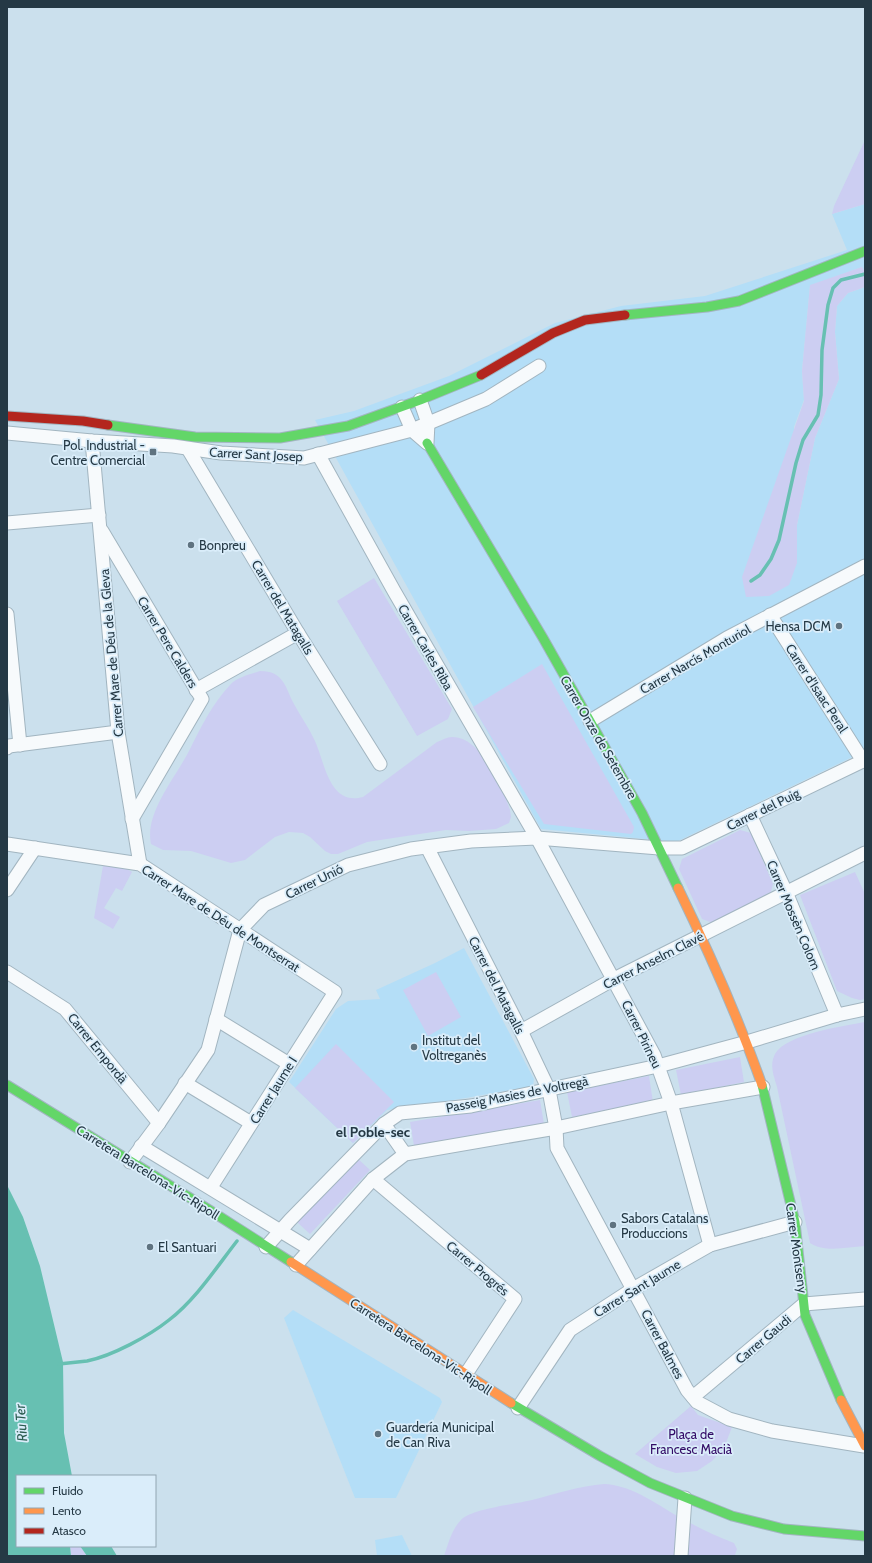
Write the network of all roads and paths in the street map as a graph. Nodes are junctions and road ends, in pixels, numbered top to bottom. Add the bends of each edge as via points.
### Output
1 (865, 251) edge
2 (539, 366) dead end
3 (420, 400) junction
4 (402, 407) junction
5 (7, 416) edge
6 (7, 424) edge
7 (428, 424) junction
8 (412, 430) junction
9 (7, 433) edge
10 (92, 441) junction
11 (121, 443) junction
12 (427, 444) junction
13 (188, 449) junction
14 (318, 454) junction
15 (99, 521) junction
16 (7, 523) edge
17 (865, 566) edge
18 (7, 614) edge
19 (770, 616) junction
20 (298, 633) junction
21 (196, 690) junction
22 (590, 721) junction
23 (118, 732) junction
24 (11, 746) edge
25 (864, 760) edge
26 (380, 764) dead end
27 (750, 815) junction
28 (132, 819) junction
29 (537, 838) junction
30 (7, 844) edge
31 (427, 847) junction
32 (35, 848) junction
33 (659, 848) junction
34 (865, 853) edge
35 (140, 864) junction
36 (7, 890) edge
37 (786, 892) junction
38 (240, 930) junction
39 (701, 935) junction
40 (7, 972) edge
41 (614, 980) junction
42 (335, 992) joint
43 (865, 1009) edge
44 (836, 1015) junction
45 (216, 1020) junction
46 (521, 1031) junction
47 (748, 1042) junction
48 (289, 1064) junction
49 (658, 1066) junction
50 (185, 1083) junction
51 (7, 1085) edge
52 (763, 1088) junction
53 (549, 1090) junction
54 (671, 1102) junction
55 (159, 1122) junction
56 (251, 1123) junction
57 (384, 1124) junction
58 (556, 1128) junction
59 (141, 1146) junction
60 (405, 1154) junction
61 (130, 1162) junction
62 (373, 1179) junction
63 (211, 1187) junction
64 (795, 1222) junction
65 (281, 1230) junction
66 (710, 1245) junction
67 (266, 1248) junction
68 (310, 1249) junction
69 (296, 1265) junction
70 (633, 1289) junction
71 (865, 1299) edge
72 (804, 1304) junction
73 (466, 1374) junction
74 (692, 1397) junction
75 (518, 1408) junction
76 (864, 1446) edge
77 (685, 1498) junction
78 (865, 1536) edge
79 (681, 1556) edge

1 - 3 street via 739,301 707,307 585,320 553,333 484,374
2 - 7 street, Carrer Sant Josep via 486,399
3 - 4 street
3 - 7 street
4 - 5 street via 348,426 280,438 195,437 82,421
4 - 8 street
6 - 11 street, Carrer Sant Josep via 91,433
7 - 8 street, Carrer Sant Josep
7 - 12 street
8 - 12 street
8 - 14 street, Carrer Sant Josep
9 - 10 street, Carrer Sant Josep
10 - 11 street, Carrer Sant Josep
10 - 15 street, Carrer Mare de Déu de la Gleva
11 - 13 street, Carrer Sant Josep
12 - 22 street, Carrer Onze de Setembre
13 - 14 street, Carrer Sant Josep via 304,458
13 - 20 street, Carrer del Matagalls
14 - 29 street, Carrer Carles Riba
15 - 16 street
15 - 21 street, Carrer Pere Calders
15 - 23 street, Carrer Mare de Déu de la Gleva
17 - 19 street, Carrer Narcís Monturiol
18 - 24 street
19 - 22 street, Carrer Narcís Monturiol via 727,638
19 - 25 street, Carrer d'Isaac Peral
20 - 21 street
20 - 26 street, Carrer del Matagalls
21 - 28 street, Carrer Pere Calders via 202,699
22 - 33 street, Carrer Onze de Setembre
23 - 24 street
23 - 28 street, Carrer Mare de Déu de la Gleva
25 - 27 street, Carrer del Puig
27 - 33 street, Carrer del Puig via 682,848
27 - 37 street, Carrer Mossèn Colom
28 - 35 street, Carrer Mare de Déu de la Gleva
29 - 31 street, Carrer Unió via 471,841
29 - 33 street, Carrer Unió
29 - 41 street, Carrer Pirineu
30 - 32 street, Carrer Mare de Déu de Montserrat
31 - 38 street, Carrer Unió via 348,864 264,905
31 - 46 street, Carrer del Matagalls
32 - 35 street, Carrer Mare de Déu de Montserrat
32 - 36 street
33 - 39 street, Carrer Onze de Setembre
34 - 37 street, Carrer Anselm Clavé
35 - 38 street, Carrer Mare de Déu de Montserrat
37 - 39 street, Carrer Anselm Clavé
37 - 44 street, Carrer Mossèn Colom
38 - 42 street, Carrer Mare de Déu de Montserrat
38 - 45 street, Carrer Unió
39 - 41 street, Carrer Anselm Clavé
39 - 47 street, Carrer Onze de Setembre
40 - 55 street, Carrer Empordà via 65,1009
41 - 46 street, Carrer Anselm Clavé
41 - 49 street, Carrer Pirineu
42 - 48 street, Carrer Jaume I
43 - 44 street, Passeig Masies de Voltregà
44 - 47 street, Passeig Masies de Voltregà
45 - 48 street
45 - 50 street, Carrer Unió via 208,1050
46 - 53 street, Carrer del Matagalls
47 - 49 street, Passeig Masies de Voltregà
47 - 52 street, Carrer Montseny
48 - 56 street, Carrer Jaume I
49 - 53 street, Passeig Masies de Voltregà
49 - 54 street, Carrer Pirineu
50 - 55 street, Carrer Unió
50 - 56 street
51 - 61 street, Carretera Barcelona-Vic-Ripoll
52 - 54 street
52 - 64 street, Carrer Montseny
53 - 57 street, Passeig Masies de Voltregà via 471,1106 400,1113
53 - 58 street, Carrer del Matagalls
54 - 58 street
54 - 66 street, Carrer Pirineu
55 - 59 street, Carrer Unió
56 - 63 street, Carrer Jaume I
57 - 60 street
57 - 65 street, Passeig Masies de Voltregà
58 - 60 street
58 - 70 street, Carrer Balmes via 558,1148
59 - 61 street, Carrer Unió
59 - 63 street
60 - 62 street
61 - 67 street, Carretera Barcelona-Vic-Ripoll
62 - 68 street
62 - 73 street, Carrer Progrés via 515,1300
63 - 65 street
64 - 66 street, Carrer Sant Jaume
64 - 72 street, Carrer Montseny
65 - 67 street, Passeig Masies de Voltregà
65 - 68 street
66 - 70 street, Carrer Sant Jaume
67 - 69 street, Carretera Barcelona-Vic-Ripoll
68 - 69 street
69 - 73 street, Carretera Barcelona-Vic-Ripoll
70 - 74 street, Carrer Balmes
70 - 75 street, Carrer Sant Jaume via 570,1330
71 - 72 street
72 - 74 street, Carrer Gaudi
72 - 76 street, Carrer Montseny via 804,1315 845,1410
73 - 75 street, Carretera Barcelona-Vic-Ripoll
74 - 76 street, Carrer Balmes via 729,1419 743,1423 772,1431
75 - 77 street, Carretera Barcelona-Vic-Ripoll via 606,1460
77 - 78 street, Carretera Barcelona-Vic-Ripoll via 732,1516 784,1529
77 - 79 street

